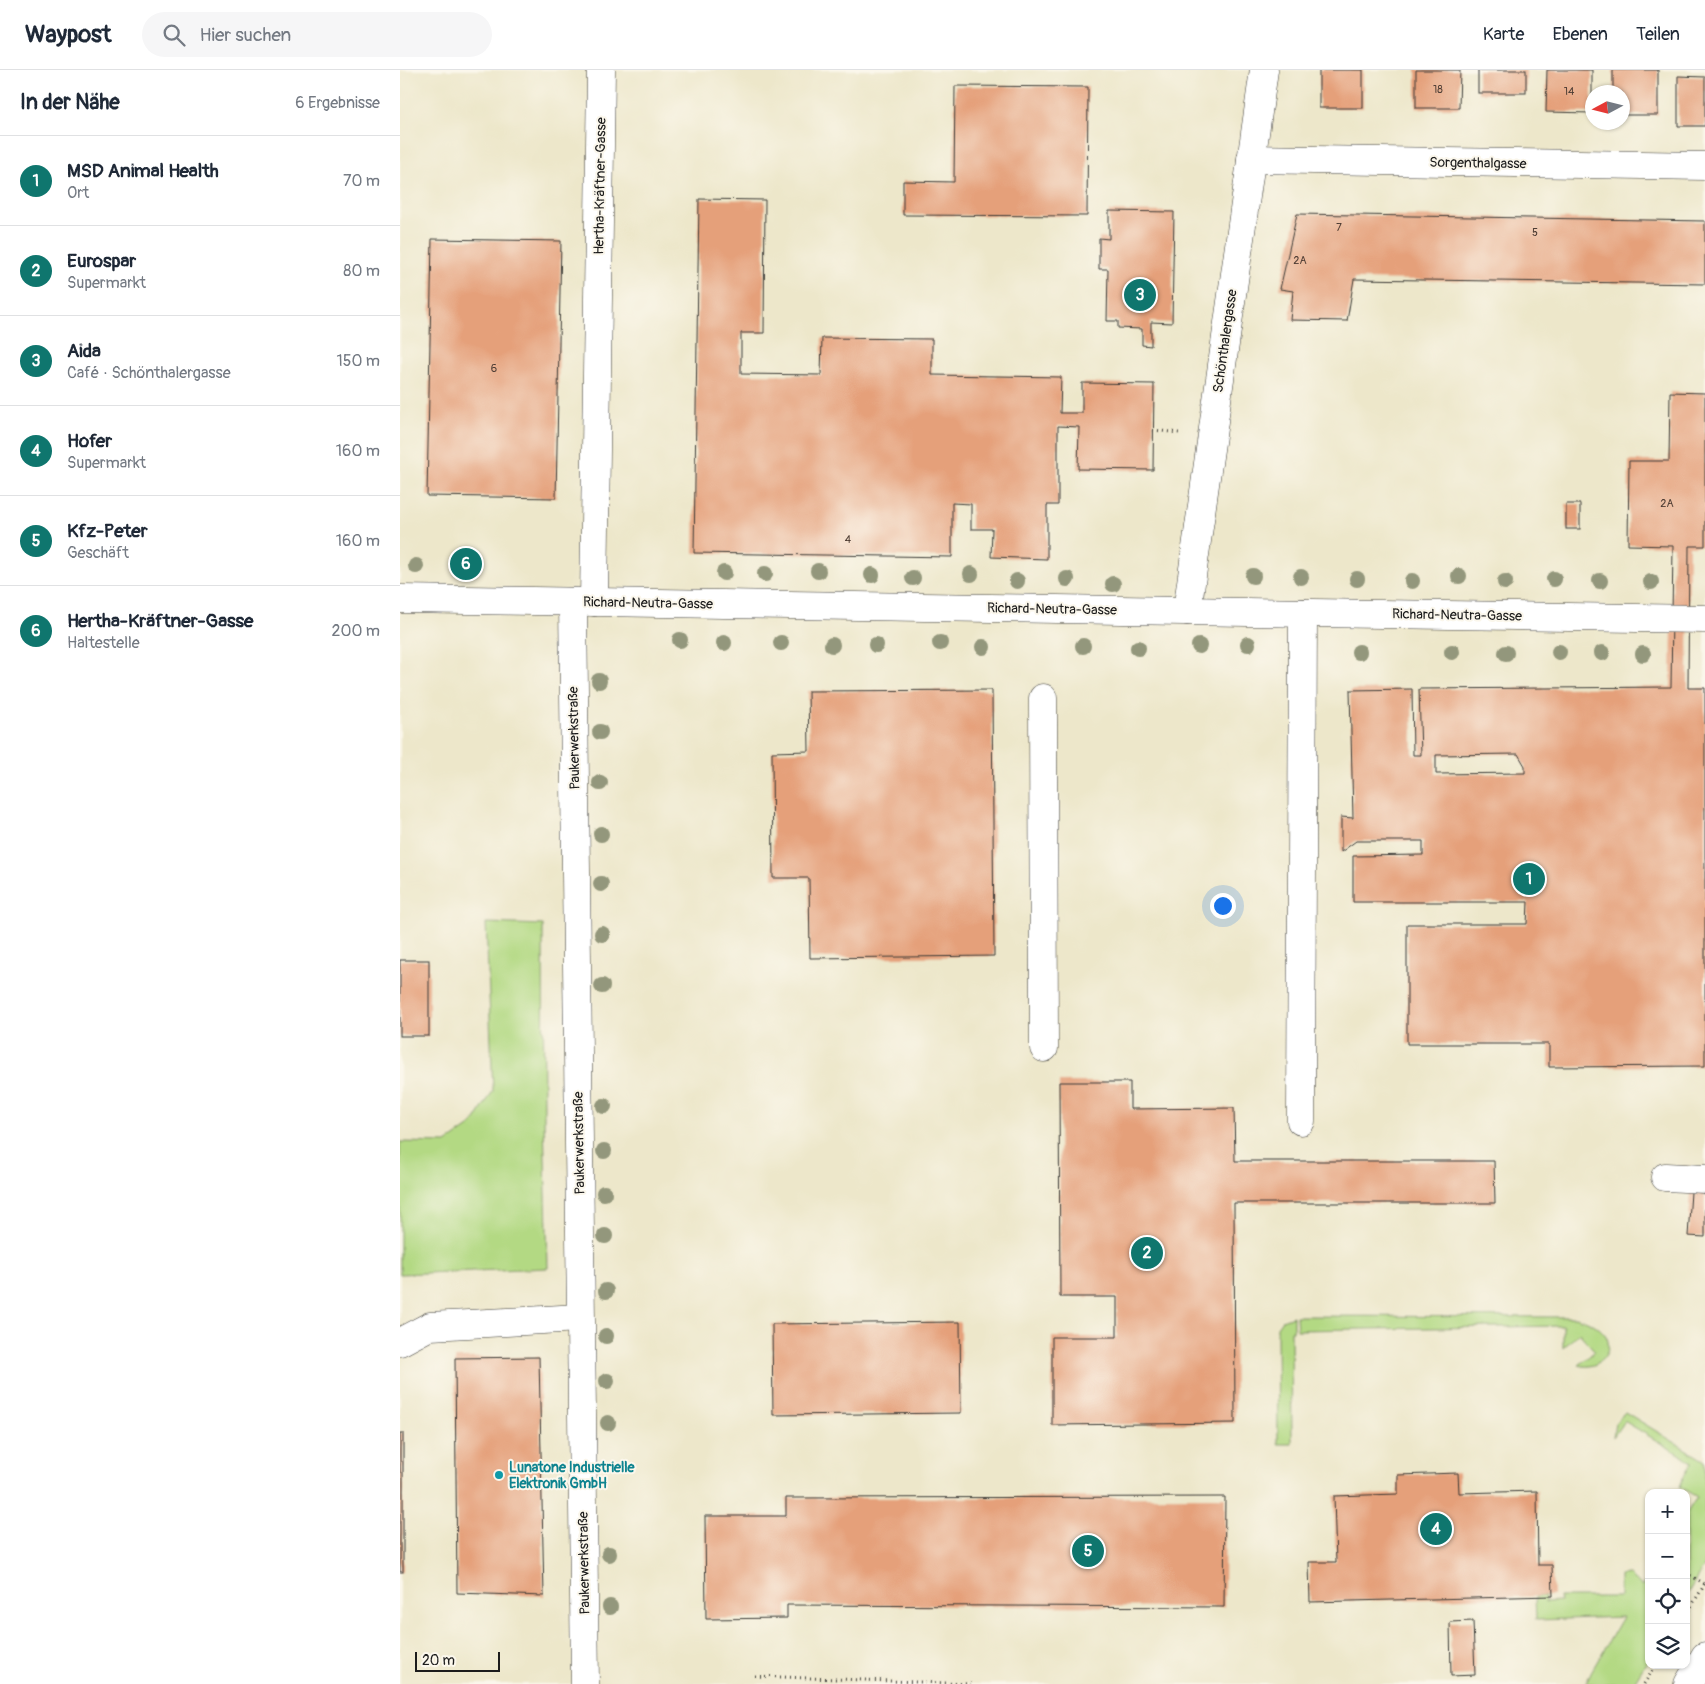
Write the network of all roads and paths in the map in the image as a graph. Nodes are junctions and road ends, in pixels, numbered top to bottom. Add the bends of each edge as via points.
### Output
1 (601, 70) edge
2 (1264, 70) edge
3 (1251, 159) junction
4 (1705, 166) edge
5 (1153, 430) dead end
6 (1179, 433) dead end
7 (400, 599) edge
8 (584, 602) junction
9 (1186, 611) junction
10 (1303, 613) junction
11 (1705, 619) edge
12 (1044, 698) dead end
13 (1044, 1048) dead end
14 (1301, 1121) dead end
15 (1665, 1178) dead end
16 (1705, 1179) edge
17 (580, 1318) junction
18 (400, 1342) edge
19 (1690, 1575) edge
20 (1705, 1584) edge
21 (1690, 1608) edge
22 (1705, 1656) edge
23 (1653, 1669) edge
24 (755, 1676) dead end
25 (804, 1678) junction
26 (585, 1684) edge
27 (804, 1684) edge
28 (972, 1684) edge
29 (1644, 1684) edge
30 (1688, 1684) edge

1 - 8 street, Hertha-Kräftner-Gasse
2 - 3 street, Schönthalergasse
3 - 4 street, Sorgenthalgasse
3 - 9 street, Schönthalergasse
5 - 6 path
7 - 8 street, Richard-Neutra-Gasse
8 - 9 street, Richard-Neutra-Gasse
8 - 17 street, Paukerwerkstraße
9 - 10 street, Richard-Neutra-Gasse
10 - 11 street, Richard-Neutra-Gasse
10 - 14 street
12 - 13 street
15 - 16 street
17 - 18 street via 430,1326
17 - 26 street, Paukerwerkstraße
19 - 20 path
20 - 21 path
22 - 30 street
23 - 29 path
24 - 25 path
25 - 27 path
25 - 28 path

